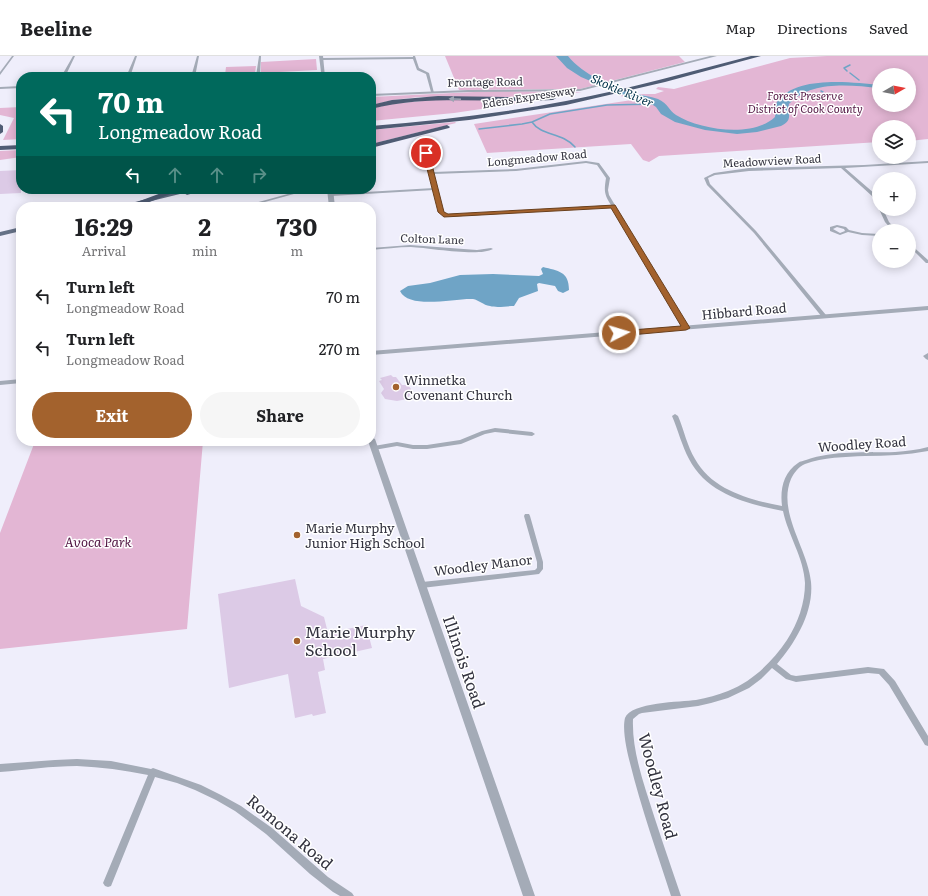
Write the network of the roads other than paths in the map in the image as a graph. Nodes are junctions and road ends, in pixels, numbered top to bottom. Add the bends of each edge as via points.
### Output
1 (13, 56) edge
2 (74, 56) edge
3 (136, 56) edge
4 (198, 56) edge
5 (260, 56) edge
6 (715, 56) edge
7 (738, 56) edge
8 (758, 56) edge
9 (322, 57) edge
10 (414, 57) edge
11 (66, 72) edge
12 (130, 72) edge
13 (194, 72) edge
14 (258, 72) edge
15 (322, 72) edge
16 (0, 74) edge
17 (16, 87) edge
18 (610, 87) junction
19 (0, 88) edge
20 (617, 90) junction
21 (433, 92) junction
22 (376, 95) edge
23 (578, 96) junction
24 (565, 103) junction
25 (376, 106) edge
26 (376, 122) edge
27 (0, 126) edge
28 (376, 127) edge
29 (0, 132) edge
30 (16, 142) edge
31 (0, 144) edge
32 (376, 145) edge
33 (16, 147) edge
34 (0, 148) edge
35 (426, 153) dead end
36 (928, 162) edge
37 (842, 167) junction
38 (431, 173) junction
39 (435, 189) junction
40 (376, 191) edge
41 (872, 193) edge
42 (165, 194) edge
43 (173, 194) edge
44 (184, 194) edge
45 (291, 194) edge
46 (141, 202) joint
47 (153, 202) edge
48 (261, 202) edge
49 (613, 206) junction
50 (16, 230) edge
51 (848, 231) dead end
52 (0, 234) edge
53 (16, 235) edge
54 (872, 235) edge
55 (0, 239) edge
56 (376, 249) edge
57 (491, 250) dead end
58 (916, 251) edge
59 (928, 262) edge
60 (928, 308) edge
61 (824, 316) junction
62 (686, 328) junction
63 (376, 353) edge
64 (16, 380) edge
65 (0, 383) edge
66 (675, 416) dead end
67 (532, 434) dead end
68 (376, 443) edge
69 (374, 446) edge
70 (928, 449) edge
71 (785, 509) junction
72 (527, 516) dead end
73 (422, 584) junction
74 (772, 664) junction
75 (928, 743) edge
76 (0, 768) edge
77 (153, 772) junction
78 (108, 882) dead end
79 (349, 896) edge
80 (529, 896) edge
81 (676, 896) edge

1 - 16 street
2 - 11 street
3 - 12 street
4 - 13 street
5 - 14 street
6 - 18 street, Frontage Road via 646,74
7 - 20 highway, Edens Expressway
8 - 20 highway, Edens Expressway via 626,90
9 - 10 street
9 - 15 street
10 - 21 street via 418,69 427,73
17 - 19 street
18 - 20 highway, Edens Expressway
18 - 21 street, Frontage Road via 572,91
18 - 23 highway, Edens Expressway
20 - 24 highway, Edens Expressway
21 - 22 street, Frontage Road
23 -> 25 highway via 516,100 414,99
23 - 26 highway, Edens Expressway via 490,111
24 - 28 highway, Edens Expressway via 470,118
24 - 32 highway via 557,107 468,121
27 - 29 highway
30 - 31 highway
33 - 34 highway
35 - 38 street
36 - 37 street, Meadowview Road
37 - 41 street
37 - 61 street, Meadowview Road via 727,171 706,178 708,184 755,232
38 - 39 street
38 - 49 street, Longmeadow Road via 504,171 593,162 600,166 607,176 606,192
39 - 40 street
39 - 49 street via 442,212 449,216
42 - 46 highway
43 - 46 main road
44 - 47 main road
45 - 48 street
49 - 62 street, Longmeadow Road
50 - 52 main road
51 - 54 street
53 - 55 main road
56 - 57 street, Colton Lane via 414,246
58 - 59 street
60 - 61 street, Hibbard Road
61 - 62 street, Hibbard Road
62 - 63 street, Hibbard Road
64 - 65 street
66 - 71 street via 692,460 713,484 740,498
67 - 68 street via 495,430 461,442 427,447
69 - 73 street, Illinois Road
70 - 71 street, Woodley Road via 908,453 829,456 802,463 787,479
71 - 74 street, Woodley Road via 806,574 808,592 799,624
72 - 73 street, Woodley Manor via 540,562 540,569 537,572
73 - 80 street, Illinois Road
74 - 75 street via 789,677 796,679 868,670 881,672 892,683
74 - 81 street, Woodley Road via 754,680 732,693 707,701 643,710 634,714 628,722 633,759
76 - 77 street, Romona Road via 88,763
77 - 78 street
77 - 79 street, Romona Road via 198,787 240,808 320,878

